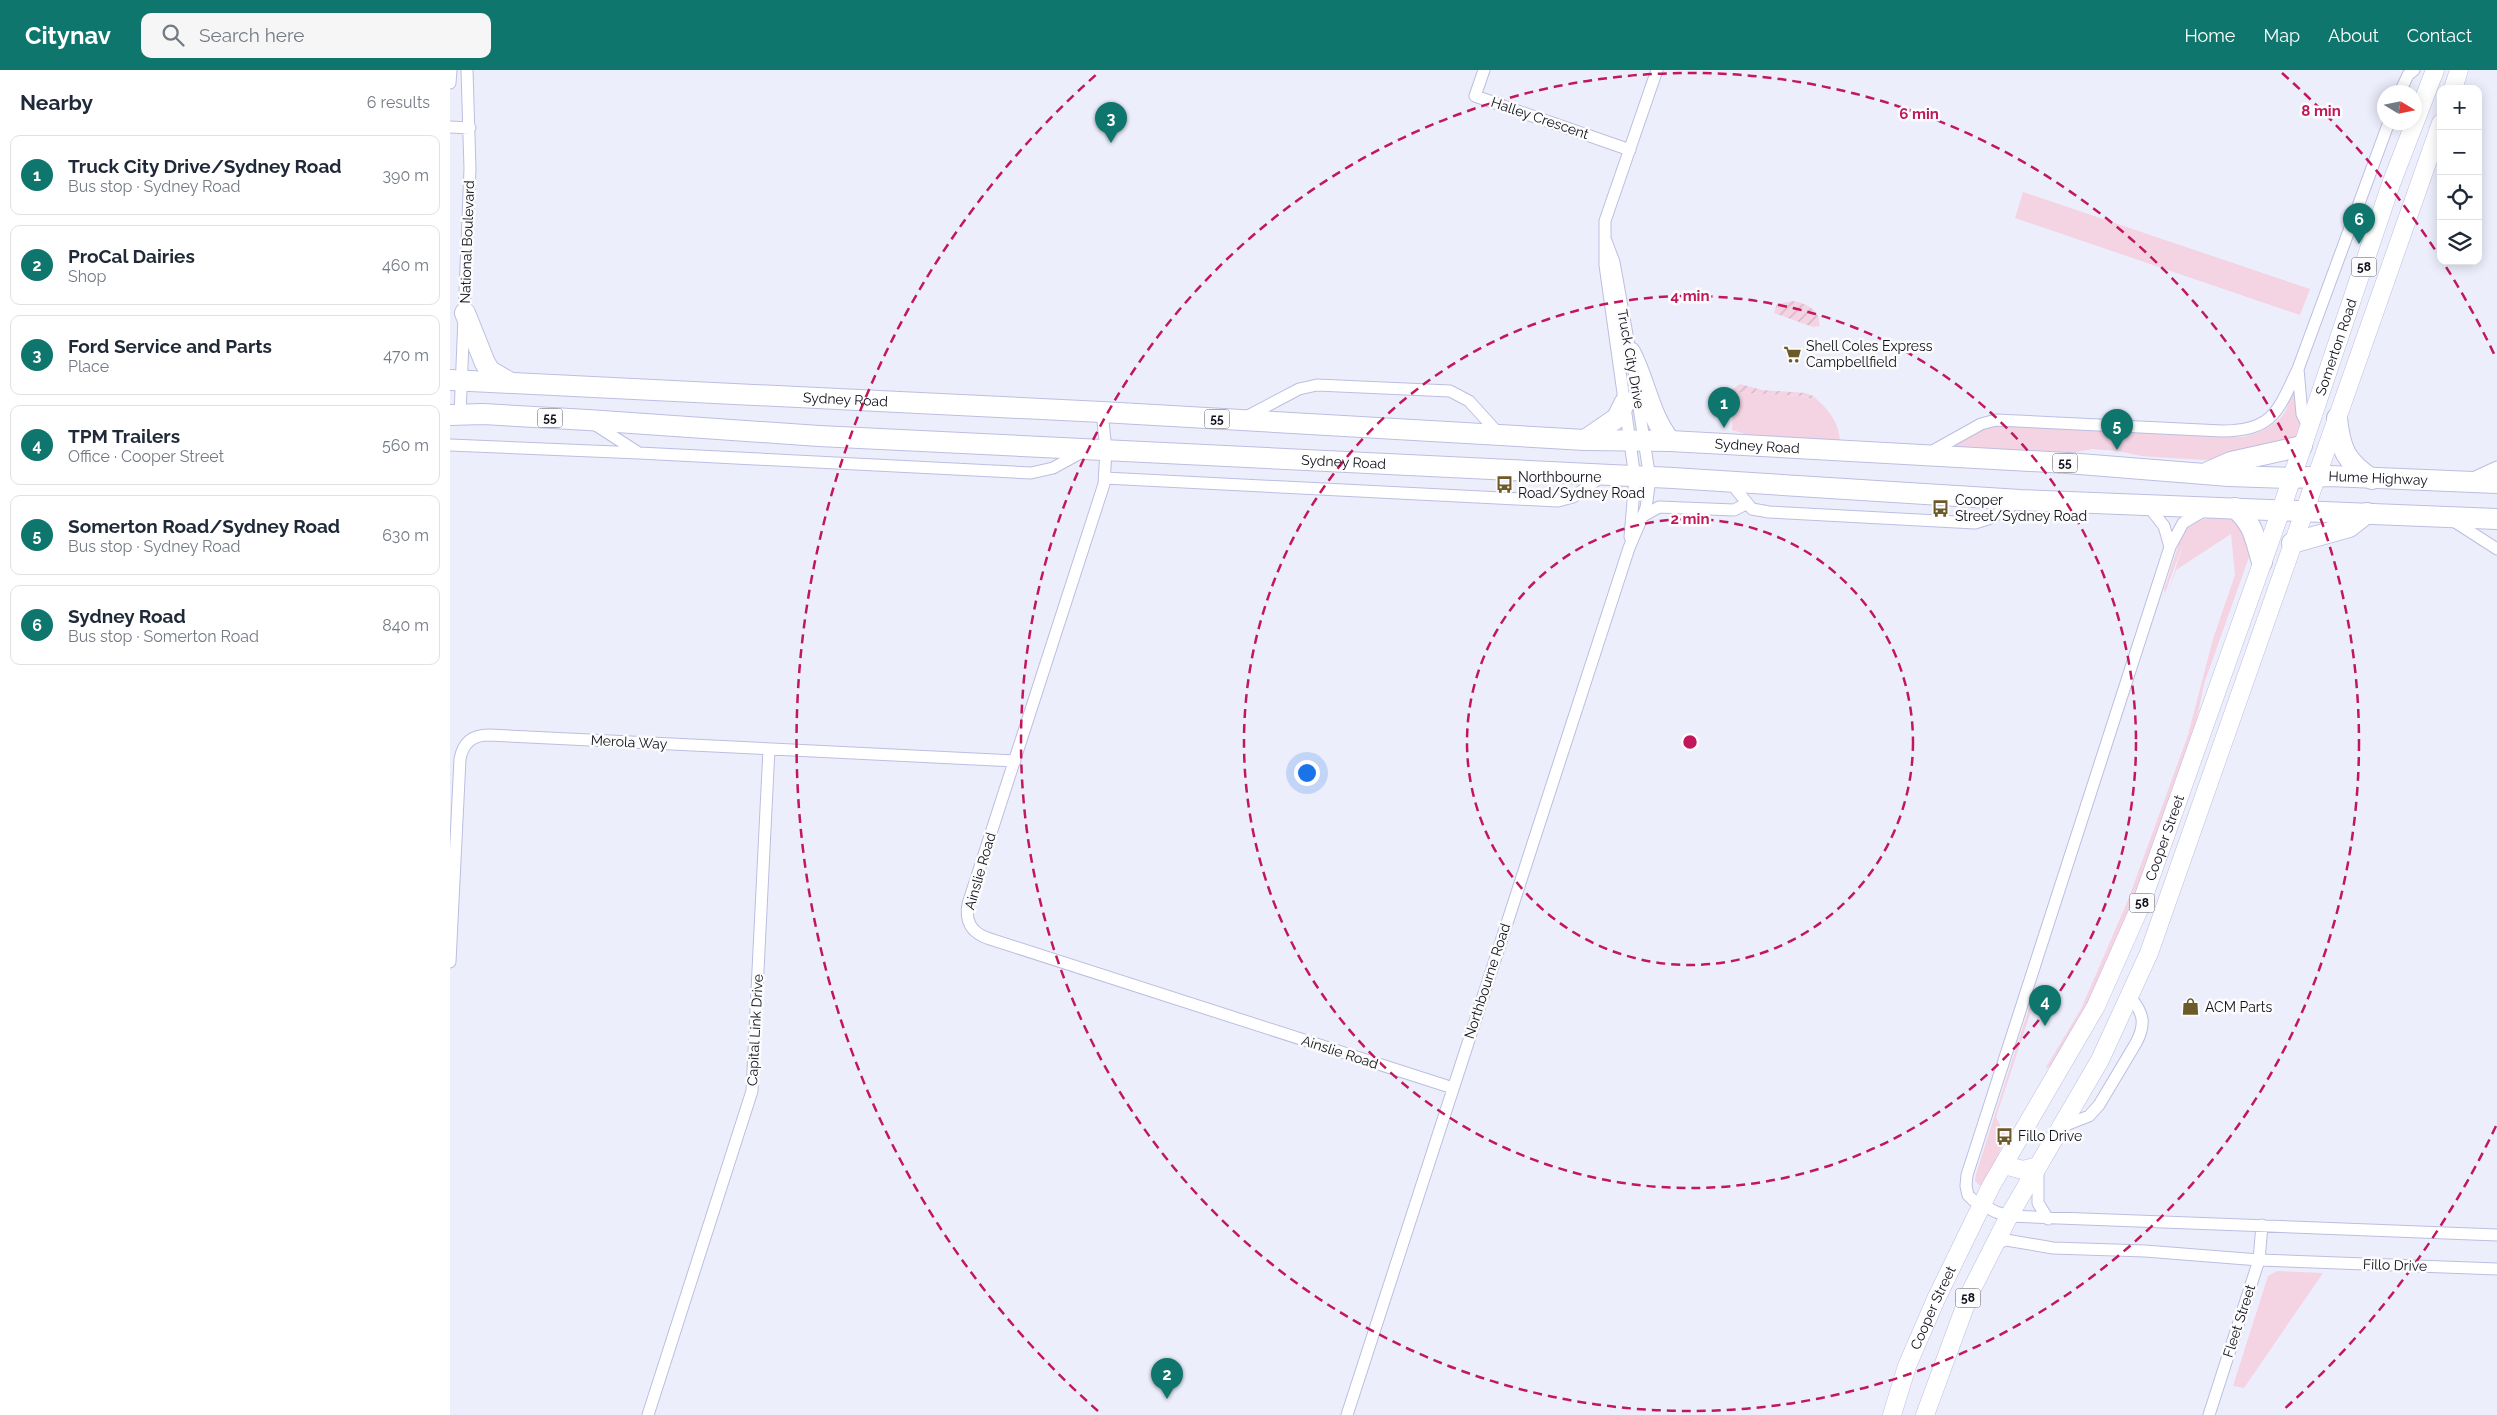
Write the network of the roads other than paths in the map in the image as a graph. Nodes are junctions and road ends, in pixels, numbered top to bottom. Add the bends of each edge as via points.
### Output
1 (451, 70) edge
2 (467, 70) edge
3 (1484, 70) edge
4 (1657, 70) edge
5 (2414, 70) edge
6 (2435, 70) edge
7 (2459, 70) edge
8 (450, 83) edge
9 (2403, 85) edge
10 (2454, 85) edge
11 (450, 127) edge
12 (470, 128) junction
13 (2386, 130) edge
14 (2439, 130) edge
15 (1630, 150) junction
16 (1606, 241) junction
17 (465, 312) junction
18 (1630, 352) junction
19 (2298, 369) junction
20 (456, 380) edge
21 (509, 382) junction
22 (1625, 402) junction
23 (1102, 412) junction
24 (455, 415) edge
25 (2338, 418) junction
26 (588, 420) junction
27 (1241, 420) junction
28 (1499, 434) junction
29 (2306, 437) junction
30 (1585, 440) junction
31 (1670, 441) junction
32 (1637, 442) junction
33 (450, 445) edge
34 (1086, 450) junction
35 (1106, 450) junction
36 (639, 453) junction
37 (1925, 455) junction
38 (2497, 467) edge
39 (2204, 474) junction
40 (1602, 476) junction
41 (2318, 476) junction
42 (1105, 478) junction
43 (1643, 478) junction
44 (2292, 478) junction
45 (2372, 479) junction
46 (1730, 482) junction
47 (2465, 482) junction
48 (2497, 483) edge
49 (2020, 500) junction
50 (1746, 504) junction
51 (2149, 506) junction
52 (2209, 508) junction
53 (2235, 508) junction
54 (2281, 510) junction
55 (2303, 510) junction
56 (2367, 513) junction
57 (1643, 516) junction
58 (2446, 516) junction
59 (2497, 519) edge
60 (2292, 543) junction
61 (2170, 547) junction
62 (1629, 548) junction
63 (2497, 549) edge
64 (2262, 562) junction
65 (2212, 708) junction
66 (2232, 715) junction
67 (769, 749) junction
68 (1015, 760) junction
69 (2121, 953) junction
70 (2148, 953) junction
71 (450, 962) edge
72 (2130, 997) junction
73 (2096, 1006) junction
74 (1453, 1088) junction
75 (2061, 1127) junction
76 (2006, 1160) junction
77 (2038, 1166) junction
78 (1982, 1205) junction
79 (2009, 1216) junction
80 (2048, 1219) junction
81 (2262, 1225) junction
82 (2497, 1235) edge
83 (1995, 1244) junction
84 (2258, 1260) junction
85 (2497, 1269) edge
86 (1970, 1294) junction
87 (1936, 1299) junction
88 (648, 1415) edge
89 (1347, 1415) edge
90 (1892, 1415) edge
91 (1925, 1415) edge
92 (2209, 1415) edge

1 - 8 street
2 - 12 street, National Boulevard
3 - 15 street, Halley Crescent via 1475,96
4 - 15 street, Truck City Drive
5 - 9 street
6 - 29 main road, Somerton Road / 58 via 2391,184
7 - 10 main road
11 - 12 street
12 - 17 street, National Boulevard
13 - 19 street, Somerton Road
14 - 25 main road, Somerton Road / 58
15 - 16 street, Truck City Drive via 1605,221
16 - 18 street, Truck City Drive via 1614,262
16 - 22 street, Truck City Drive via 1605,265
17 - 20 street, National Boulevard
17 - 21 highway via 485,363
18 - 31 highway via 1654,417
18 - 32 street, Truck City Drive
19 - 29 street, Somerton Road
19 - 37 street via 2276,414 2249,429 2222,431 1996,420 1981,424
20 - 21 highway, Sydney Road / 55
20 - 24 street, National Boulevard
21 - 23 highway, Sydney Road / 55
22 - 30 highway via 1617,418
22 - 32 street, Truck City Drive
23 - 27 highway, Sydney Road / 55
23 - 35 street, Ainslie Road
24 - 26 highway, Sydney Road / 55
25 - 41 main road, Somerton Road / 58
25 - 45 highway via 2339,440 2346,454 2355,468
26 - 34 highway, Sydney Road / 55
26 - 36 street, Sydney Road
27 - 28 highway, Sydney Road / 55
27 - 28 street via 1311,385 1450,391 1469,401
28 - 30 highway, Sydney Road / 55
29 - 39 highway
29 - 44 main road, Somerton Road / 58
30 - 32 highway, Sydney Road / 55
31 - 32 highway, Sydney Road / 55
31 - 37 highway, Sydney Road / 55
32 - 43 street, Truck City Drive
33 - 36 street, Sydney Road
34 - 35 highway, Sydney Road / 55
34 - 36 street, Sydney Road via 1053,468 1031,473
35 - 40 highway, Sydney Road / 55
35 - 42 street, Ainslie Road
37 - 39 highway, Sydney Road / 55
38 - 47 street, Hume Highway
39 - 44 highway, Sydney Road / 55
40 - 42 street, Sydney Road via 1573,497 1558,501
40 - 43 highway, Sydney Road / 55
41 - 44 highway, Hume Highway / 55
41 - 45 highway, Hume Highway / 55
41 - 55 main road, Cooper Street / 58
42 - 68 street, Ainslie Road
43 - 46 highway, Sydney Road / 55
43 - 57 street, Northbourne Road
43 - 62 street, Northbourne Road
44 - 54 main road, Cooper Street / 58
45 - 47 highway, Hume Highway / 55
46 - 49 highway, Sydney Road / 55
46 - 50 street
47 - 48 highway, Hume Highway / 55
49 - 50 street via 1976,524 1759,512
49 - 51 highway, Sydney Road / 55
50 - 57 street via 1734,510 1659,507
51 - 52 highway, Sydney Road / 55
51 - 61 street via 2164,526
52 - 53 highway, Sydney Road / 55
52 - 61 street via 2183,523
53 - 54 highway, Sydney Road / 55
53 - 64 highway via 2252,526
54 - 55 highway, 55
54 - 64 main road, Cooper Street / 58
55 - 56 highway, 55
55 - 60 main road, Cooper Street / 58
56 - 58 highway, 55
56 - 60 highway via 2349,527
57 - 62 street, Northbourne Road
58 - 59 highway, 55
58 - 63 street
60 - 66 main road, Cooper Street / 58
61 - 78 street via 1967,1175 1968,1195
62 - 74 street, Northbourne Road
64 - 65 main road, Cooper Street / 58
65 - 66 main road
65 - 69 main road, Cooper Street / 58
66 - 70 main road, Cooper Street / 58
67 - 68 street, Merola Way
67 - 71 street, Merola Way via 488,735 470,740 460,759
67 - 88 street, Capital Link Drive via 754,1084
68 - 74 street, Ainslie Road via 968,904 967,917 975,932
69 - 70 main road
69 - 73 main road, Cooper Street / 58
70 - 72 main road, Cooper Street / 58
72 - 73 main road via 2117,996
72 - 75 main road, Cooper Street / 58 via 2100,1060
72 - 75 street via 2143,1016 2144,1024 2136,1043 2099,1105 2089,1116
73 - 76 main road, Cooper Street / 58
74 - 89 street, Northbourne Road
75 - 77 main road, Cooper Street / 58
76 - 77 main road via 2008,1166 2015,1169
76 - 78 main road, Cooper Street / 58
77 - 79 main road, Cooper Street / 58
77 - 80 street via 2038,1203
78 - 79 street
78 - 87 main road, Cooper Street / 58
79 - 80 street
79 - 83 main road, Cooper Street / 58
80 - 81 street
81 - 82 street
81 - 84 street, Fleet Street
83 - 84 street, Fillo Drive via 2006,1240 2053,1248
83 - 86 main road, Cooper Street / 58
84 - 85 street, Fillo Drive
84 - 92 street, Fleet Street
86 - 87 main road via 1950,1292
86 - 91 main road, Cooper Street / 58
87 - 90 main road, Cooper Street / 58 via 1907,1366

